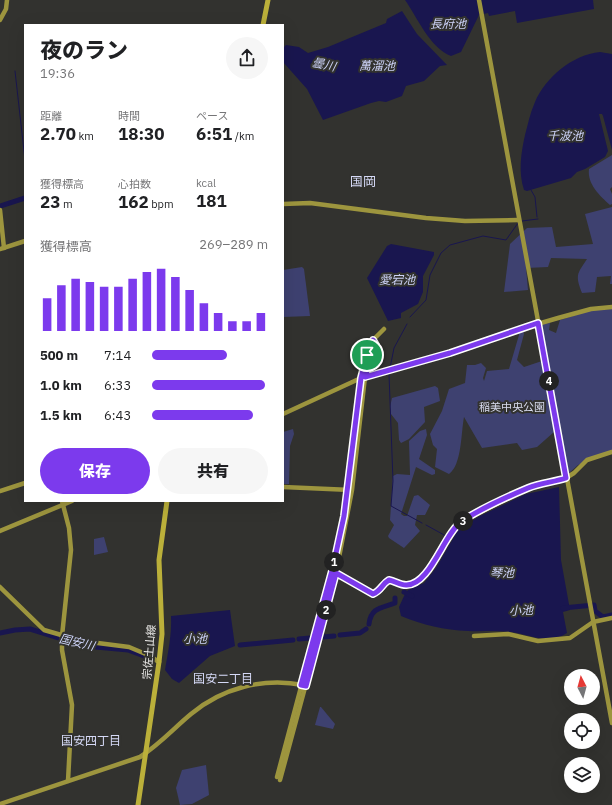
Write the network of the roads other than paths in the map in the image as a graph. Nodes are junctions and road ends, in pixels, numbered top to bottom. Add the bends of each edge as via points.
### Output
1 (8, 0) edge
2 (268, 0) edge
3 (479, 0) edge
4 (0, 20) edge
5 (263, 24) edge
6 (284, 204) edge
7 (0, 210) edge
8 (518, 220) junction
9 (24, 241) edge
10 (2, 249) edge
11 (612, 307) edge
12 (538, 323) junction
13 (384, 329) dead end
14 (363, 378) junction
15 (284, 414) edge
16 (612, 452) edge
17 (566, 478) junction
18 (24, 483) edge
19 (284, 487) edge
20 (350, 490) junction
21 (0, 491) edge
22 (166, 502) edge
23 (62, 503) edge
24 (0, 531) edge
25 (333, 567) junction
26 (336, 573) junction
27 (0, 587) edge
28 (612, 618) edge
29 (593, 622) junction
30 (62, 636) junction
31 (474, 636) dead end
32 (159, 662) junction
33 (303, 685) junction
34 (612, 723) edge
35 (146, 753) junction
36 (279, 778) dead end
37 (68, 781) junction
38 (0, 804) edge
39 (138, 805) edge

1 - 4 street
2 - 5 main road
3 - 8 street
6 - 8 street via 310,203 465,221
7 - 10 street
8 - 12 street
9 - 10 street
11 - 12 street via 591,309
12 - 14 street via 450,353
12 - 17 street
13 - 14 street via 373,340 364,366
14 - 15 street
14 - 20 street
16 - 17 street via 587,460
17 - 26 street via 528,488 461,522 451,532 432,564 413,584 405,585 389,580 373,594
17 - 29 street
18 - 21 street
19 - 20 street
20 - 25 street
20 - 26 street
22 - 32 main road, 宗佐土山線 via 159,560 162,634
23 - 24 street
23 - 30 street via 69,528 71,554
25 - 26 street
25 - 33 street
26 - 33 street
27 - 30 street via 38,626 49,633
28 - 29 street
29 - 31 street via 570,638 538,641 508,634
29 - 34 street
30 - 32 street via 129,647
30 - 37 street via 62,650 72,705
32 - 35 main road, 宗佐土山線
33 - 35 street via 261,684 219,695 191,714
33 - 36 street
35 - 37 street via 111,768
35 - 39 main road, 宗佐土山線
37 - 38 street

